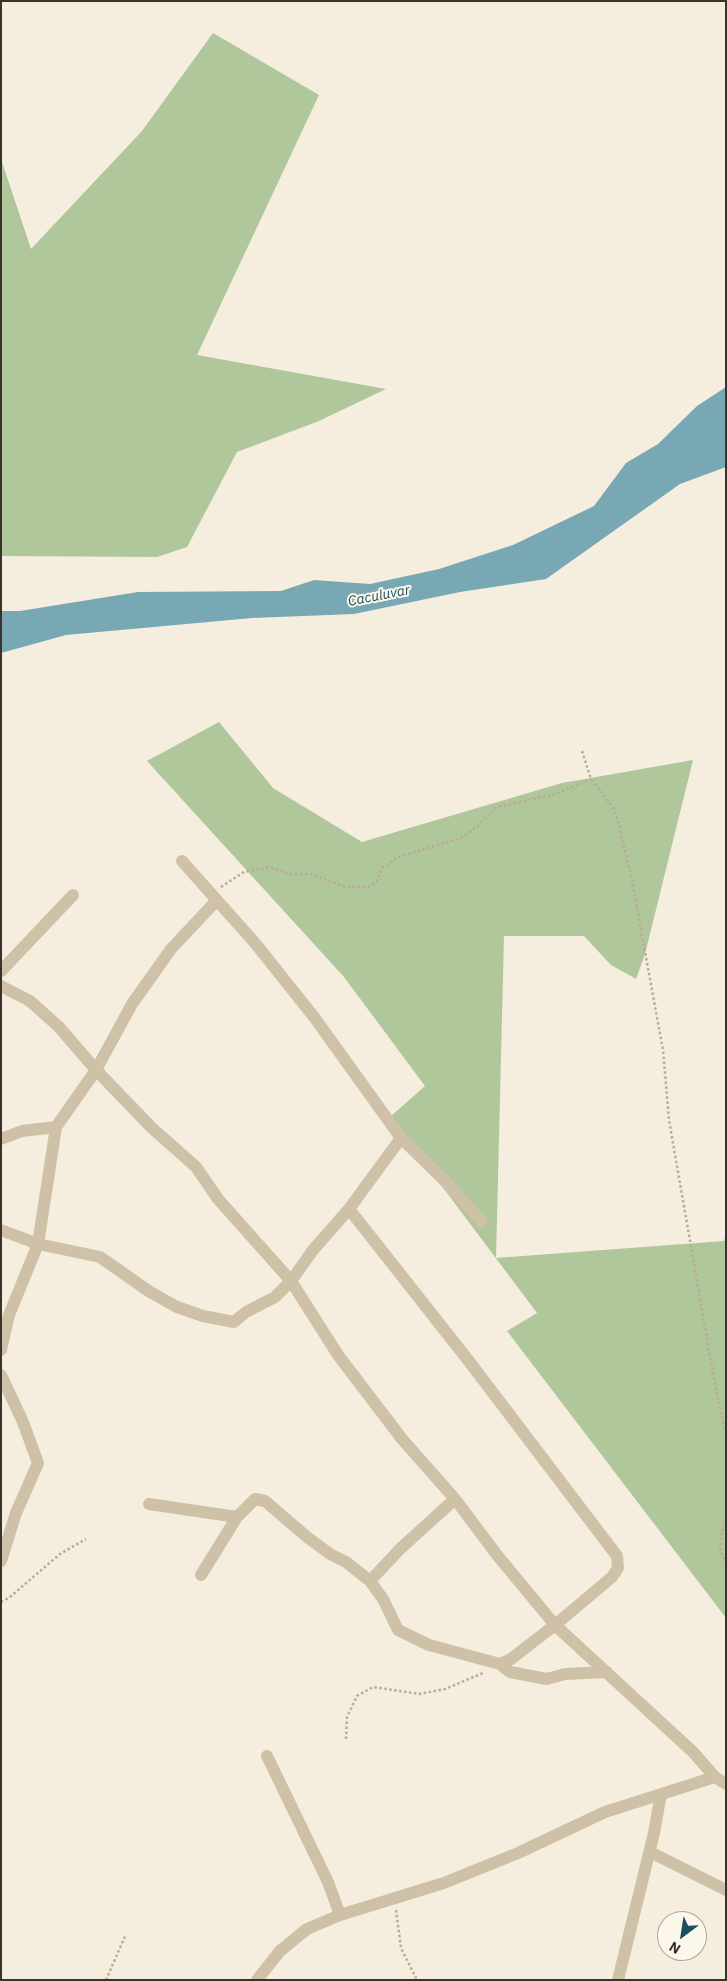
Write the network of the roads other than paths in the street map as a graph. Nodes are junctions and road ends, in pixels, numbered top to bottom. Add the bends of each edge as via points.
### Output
1 (182, 861) dead end
2 (73, 895) dead end
3 (215, 898) junction
4 (1, 971) edge
5 (1, 986) edge
6 (96, 1070) junction
7 (56, 1127) junction
8 (401, 1138) junction
9 (1, 1139) edge
10 (349, 1209) junction
11 (481, 1222) dead end
12 (1, 1230) edge
13 (38, 1244) junction
14 (291, 1281) junction
15 (1, 1350) edge
16 (1, 1375) edge
17 (455, 1499) junction
18 (149, 1504) dead end
19 (237, 1518) junction
20 (1, 1561) edge
21 (201, 1575) dead end
22 (370, 1581) junction
23 (555, 1625) junction
24 (500, 1664) junction
25 (607, 1672) junction
26 (267, 1756) dead end
27 (715, 1778) junction
28 (726, 1784) edge
29 (661, 1794) junction
30 (650, 1852) junction
31 (726, 1890) edge
32 (340, 1915) junction
33 (257, 1980) edge
34 (618, 1980) edge

1 - 3 street
2 - 4 street
3 - 6 street via 171,949 132,1004
3 - 8 street via 314,1017
5 - 6 street via 30,1001 59,1027
6 - 7 street
6 - 14 street via 151,1127 196,1167 218,1199
7 - 9 street via 22,1130
7 - 13 street
8 - 10 street
8 - 11 street
10 - 14 street
10 - 23 street via 617,1556 618,1568 612,1577
12 - 13 street
13 - 14 street via 100,1256 177,1307 234,1322 275,1297
13 - 15 street via 10,1315
14 - 17 street via 338,1355 402,1439
16 - 20 street via 38,1464 16,1514
17 - 22 street
17 - 23 street
18 - 19 street
19 - 21 street
19 - 22 street via 255,1499 265,1500 307,1537
22 - 24 street via 398,1630 428,1644
23 - 24 street
23 - 25 street
24 - 25 street via 510,1672 546,1679 566,1674
25 - 27 street via 693,1752
26 - 32 street via 328,1882
27 - 28 street
27 - 29 street
29 - 30 street
29 - 32 street via 605,1812 444,1883
30 - 31 street
30 - 34 street
32 - 33 street via 307,1929 280,1951

